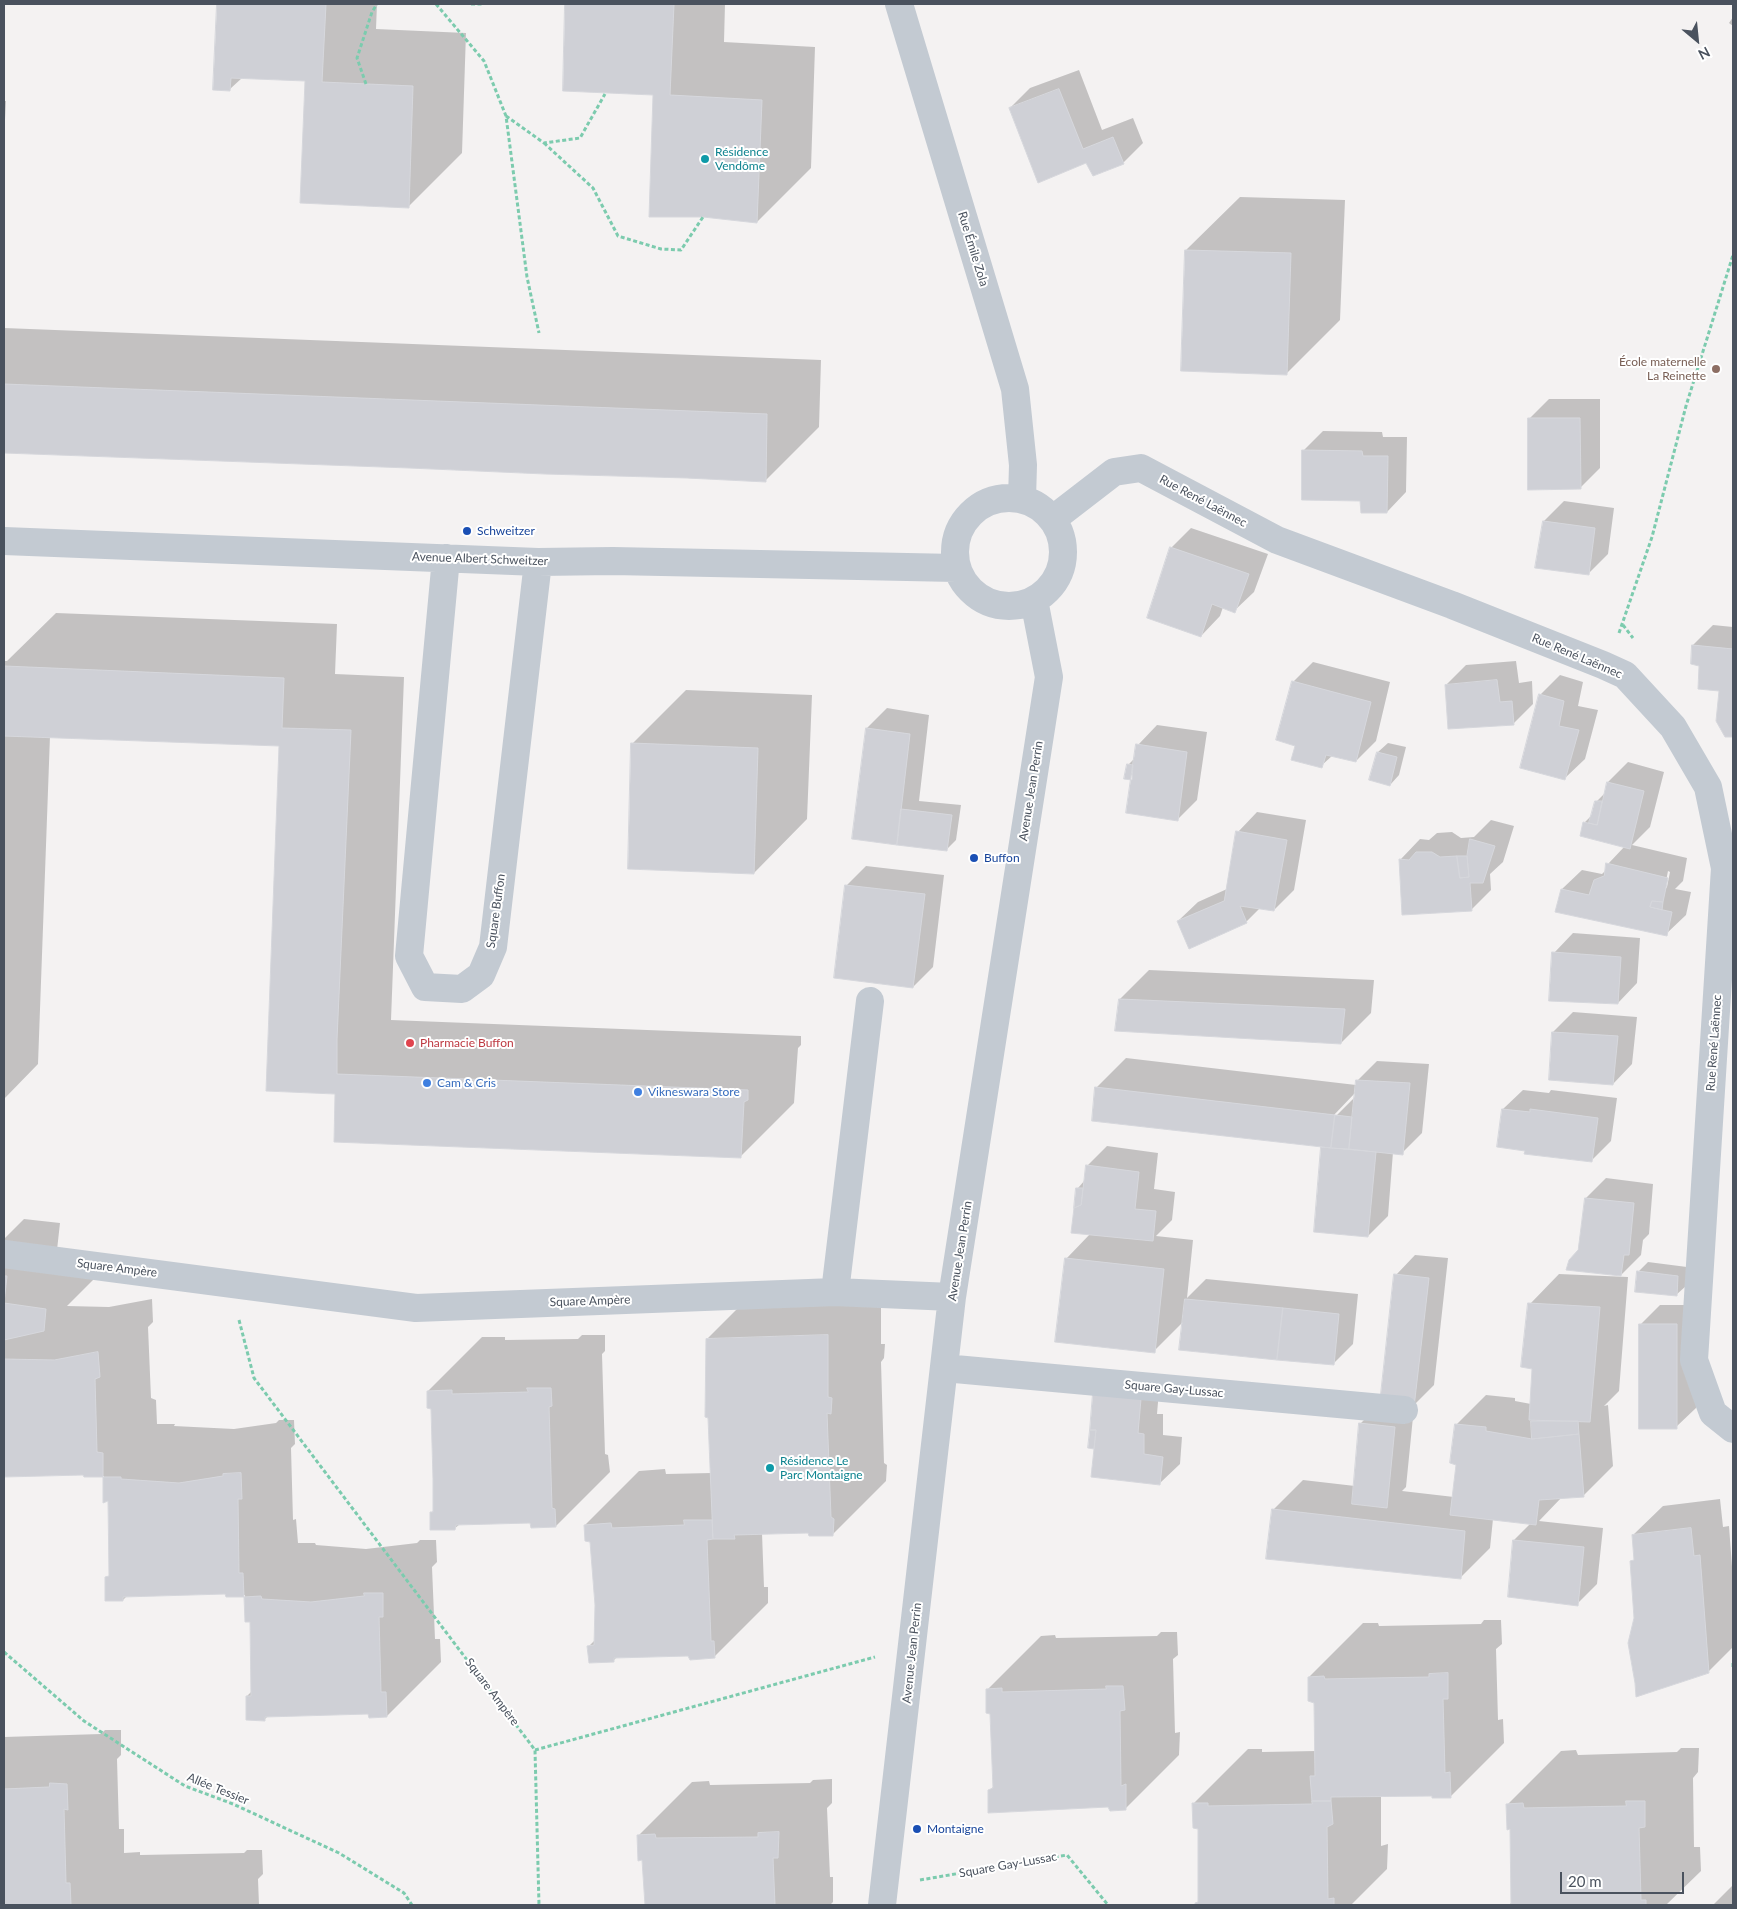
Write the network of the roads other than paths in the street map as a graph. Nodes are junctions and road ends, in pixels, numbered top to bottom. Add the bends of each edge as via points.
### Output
1 (899, 4) edge
2 (1022, 499) junction
3 (1053, 519) junction
4 (4, 541) edge
5 (446, 558) junction
6 (538, 562) junction
7 (956, 568) junction
8 (1034, 600) junction
9 (870, 1001) dead end
10 (4, 1254) edge
11 (835, 1292) junction
12 (952, 1297) junction
13 (944, 1368) junction
14 (1404, 1410) dead end
15 (1733, 1429) edge
16 (883, 1896) edge

1 - 2 street, Rue Émile Zola via 1015,389 1023,465
2 - 3 street via 1039,506
2 - 7 street via 1005,497 975,509 956,536
3 - 8 street via 1063,548 1062,564 1047,591
3 - 15 street, Rue René Laënnec via 1114,472 1141,468 1277,540 1452,604 1625,675 1673,727 1708,787 1724,868 1694,1360 1713,1413
4 - 5 street, Avenue Albert Schweitzer
5 - 6 street, Avenue Albert Schweitzer
5 - 6 street, Square Buffon via 409,956 425,986 462,989 481,975 492,947
6 - 7 street, Avenue Albert Schweitzer
7 - 8 street via 963,582 988,603 1019,606
8 - 12 street, Avenue Jean Perrin via 1049,677
9 - 11 street
10 - 11 street, Square Ampère via 416,1308
11 - 12 street, Square Ampère
12 - 13 street, Avenue Jean Perrin
13 - 14 street, Square Gay-Lussac
13 - 16 street, Avenue Jean Perrin

